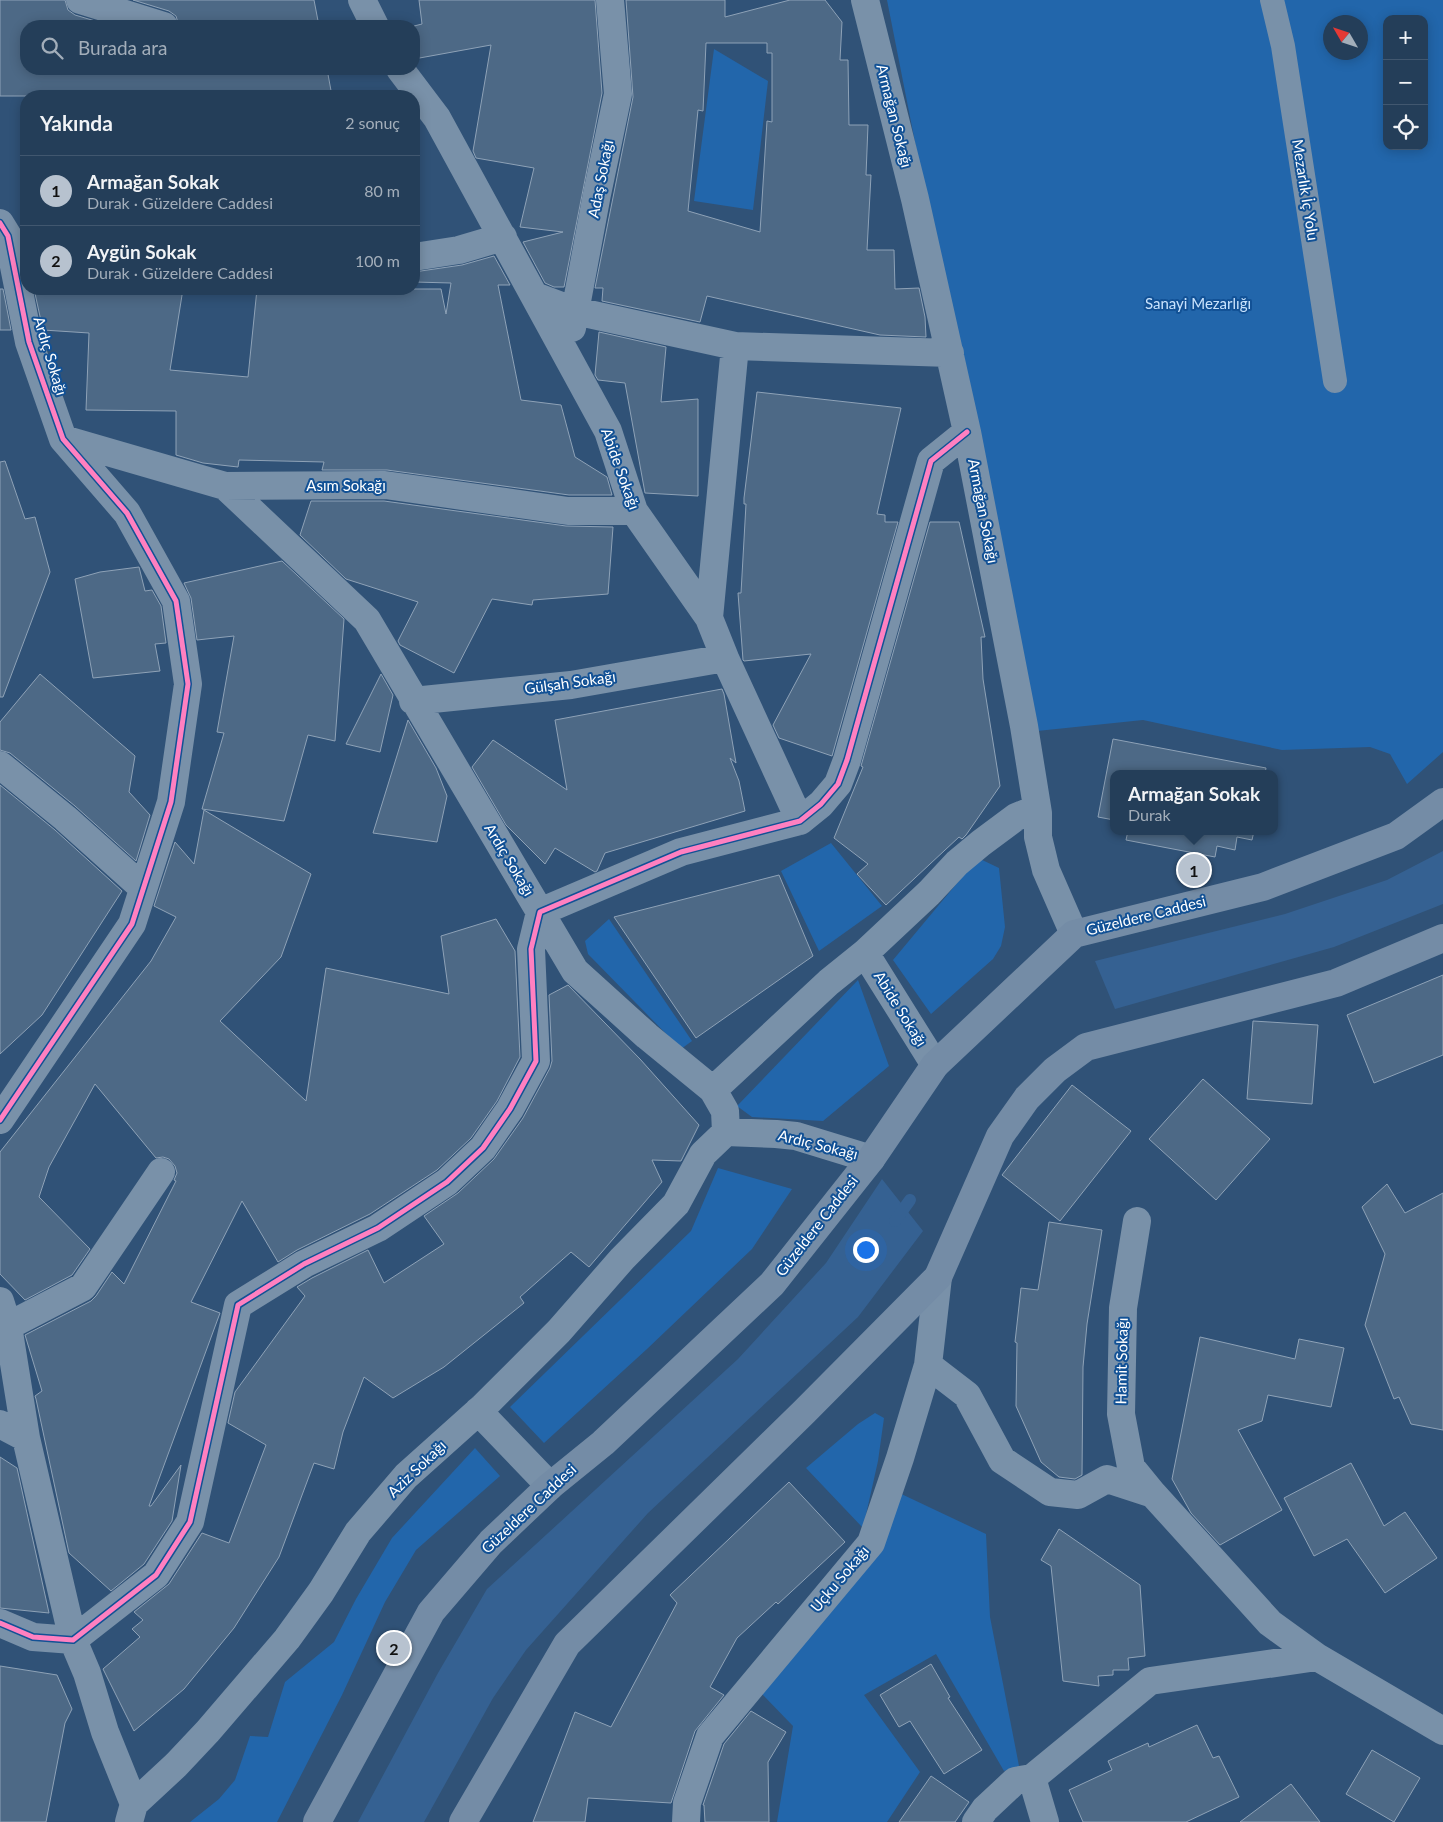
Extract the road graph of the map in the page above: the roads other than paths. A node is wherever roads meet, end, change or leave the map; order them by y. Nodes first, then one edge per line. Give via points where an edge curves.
1 (80, 0) edge
2 (362, 0) edge
3 (610, 0) edge
4 (865, 0) edge
5 (1272, 0) edge
6 (145, 20) edge
7 (372, 20) edge
8 (405, 75) edge
9 (416, 90) edge
10 (420, 95) edge
11 (11, 232) edge
12 (503, 238) junction
13 (420, 256) edge
14 (20, 287) edge
15 (21, 295) edge
16 (535, 296) junction
17 (575, 311) junction
18 (735, 346) junction
19 (950, 353) junction
20 (567, 356) junction
21 (1335, 381) dead end
22 (967, 432) junction
23 (64, 439) junction
24 (225, 486) junction
25 (634, 511) junction
26 (709, 618) junction
27 (725, 658) junction
28 (414, 701) junction
29 (0, 765) edge
30 (1443, 802) edge
31 (1038, 813) junction
32 (800, 821) junction
33 (143, 888) junction
34 (540, 912) junction
35 (1074, 934) junction
36 (1443, 938) edge
37 (865, 953) junction
38 (935, 1065) junction
39 (713, 1090) junction
40 (0, 1120) edge
41 (726, 1132) junction
42 (871, 1159) junction
43 (162, 1172) dead end
44 (1136, 1221) dead end
45 (938, 1277) junction
46 (4, 1313) edge
47 (928, 1365) junction
48 (478, 1411) junction
49 (0, 1424) edge
50 (26, 1438) junction
51 (550, 1486) junction
52 (1153, 1494) junction
53 (0, 1623) edge
54 (73, 1640) junction
55 (1317, 1657) junction
56 (1443, 1731) edge
57 (1032, 1778) junction
58 (131, 1813) edge
59 (317, 1822) edge
60 (463, 1822) edge
61 (686, 1822) edge
62 (976, 1822) edge
63 (1045, 1822) edge

1 - 6 street
2 - 7 street
3 - 17 street, Adaş Sokağı via 618,94
4 - 19 street, Armağan Sokağı via 916,199
5 - 21 lane, Mezarlık İç Yolu via 1285,56
8 - 9 street, Abide Sokağı
10 - 12 street, Abide Sokağı via 437,118
11 - 14 street, Ardıç Sokağı
12 - 13 street
12 - 16 street, Abide Sokağı
15 - 23 street, Ardıç Sokağı via 29,342
16 - 17 street
16 - 20 street, Abide Sokağı
17 - 18 street
17 - 20 street, Adaş Sokağı
18 - 19 street
18 - 26 street
19 - 22 street, Armağan Sokağı
20 - 25 street, Abide Sokağı via 608,431
22 - 31 street, Armağan Sokağı
22 - 32 street via 931,461 847,760 838,784
23 - 24 street, Asım Sokağı
23 - 33 street via 127,513 176,600 188,684 171,802
24 - 25 street, Asım Sokağı via 385,485 568,511
24 - 28 street, Ardıç Sokağı via 367,620
25 - 26 street, Abide Sokağı
26 - 27 street, Abide Sokağı
27 - 28 street, Gülşah Sokağı via 571,685
27 - 32 street, Abide Sokağı
28 - 34 street, Ardıç Sokağı
29 - 33 street
30 - 35 main road, Güzeldere Caddesi via 1396,836 1263,886
31 - 35 street, Armağan Sokağı via 1038,837 1046,870
31 - 37 street via 1016,817 981,842
32 - 34 street via 681,852
33 - 40 street via 132,924
34 - 39 street, Ardıç Sokağı via 575,971
34 - 54 street via 531,948 536,1061 510,1109 483,1148 447,1182 378,1228 304,1264 238,1305 190,1522 156,1575
35 - 38 main road, Güzeldere Caddesi
36 - 45 main road via 1336,983 1086,1047 1055,1070 1027,1098 1000,1136
37 - 38 street, Abide Sokağı
37 - 39 street via 829,982
38 - 42 main road, Güzeldere Caddesi
39 - 41 street, Ardıç Sokağı via 725,1111
41 - 42 street, Ardıç Sokağı via 796,1136
41 - 48 street, Aziz Sokağı via 703,1154 676,1204 559,1331
42 - 51 main road, Güzeldere Caddesi via 772,1284 603,1443
43 - 46 street via 83,1287
44 - 52 street, Hamit Sokağı via 1123,1308 1121,1414 1131,1467
45 - 47 street, Uçku Sokağı
45 - 60 main road via 567,1644
46 - 50 street
47 - 52 street via 967,1396 1002,1460 1050,1492 1078,1495 1108,1479
47 - 61 street, Uçku Sokağı via 871,1542 710,1736 687,1803
48 - 51 street
48 - 58 street, Aziz Sokağı via 406,1476 358,1532 321,1592 286,1639 208,1731
49 - 50 street
50 - 54 street
51 - 59 main road, Güzeldere Caddesi via 491,1542 431,1612
52 - 55 street, Hamit Sokağı via 1270,1623
53 - 54 street via 33,1637
54 - 58 street
55 - 56 street, Hamit Sokağı
55 - 57 street via 1150,1681
57 - 62 street via 1015,1781 984,1809
57 - 63 street

